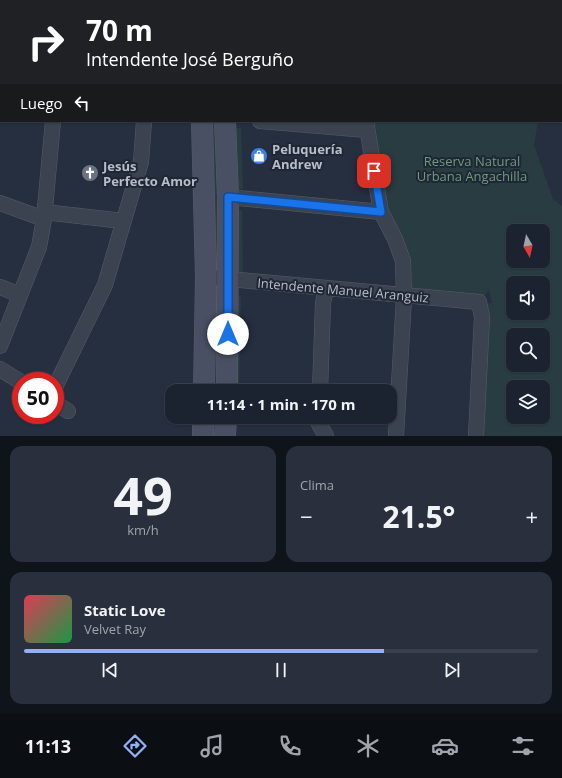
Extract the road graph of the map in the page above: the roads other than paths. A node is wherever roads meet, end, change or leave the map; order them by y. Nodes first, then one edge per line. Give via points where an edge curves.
1 (53, 122) edge
2 (144, 122) edge
3 (202, 122) edge
4 (225, 122) edge
5 (281, 122) edge
6 (367, 126) edge
7 (228, 197) junction
8 (0, 203) edge
9 (381, 212) junction
10 (44, 216) junction
11 (123, 221) junction
12 (206, 277) junction
13 (228, 279) junction
14 (0, 287) edge
15 (324, 288) junction
16 (20, 295) junction
17 (404, 295) junction
18 (0, 346) edge
19 (0, 369) edge
20 (62, 372) edge
21 (12, 376) edge
22 (204, 384) edge
23 (227, 384) edge
24 (320, 384) edge
25 (203, 424) edge
26 (226, 424) edge
27 (319, 424) edge
28 (203, 436) edge
29 (225, 436) edge
30 (326, 436) edge
31 (396, 436) edge
32 (476, 436) edge

1 - 10 street
2 - 11 street via 141,162
3 - 12 main road
4 - 7 main road
5 - 6 street
6 - 9 street
7 - 9 street
7 - 13 main road
8 - 10 street
9 - 17 street via 403,261
10 - 11 street
10 - 16 street via 39,247
11 - 20 street via 105,285
12 - 13 street, Intendente Manuel Aranguiz
12 - 22 main road
13 - 15 street, Intendente Manuel Aranguiz
13 - 23 main road
14 - 16 street
15 - 17 street, Intendente Manuel Aranguiz
15 - 24 street
16 - 18 street
17 - 31 street
17 - 32 street, Intendente Manuel Aranguiz via 480,302 482,317
19 - 21 street
25 - 28 main road
26 - 29 main road
27 - 30 street

